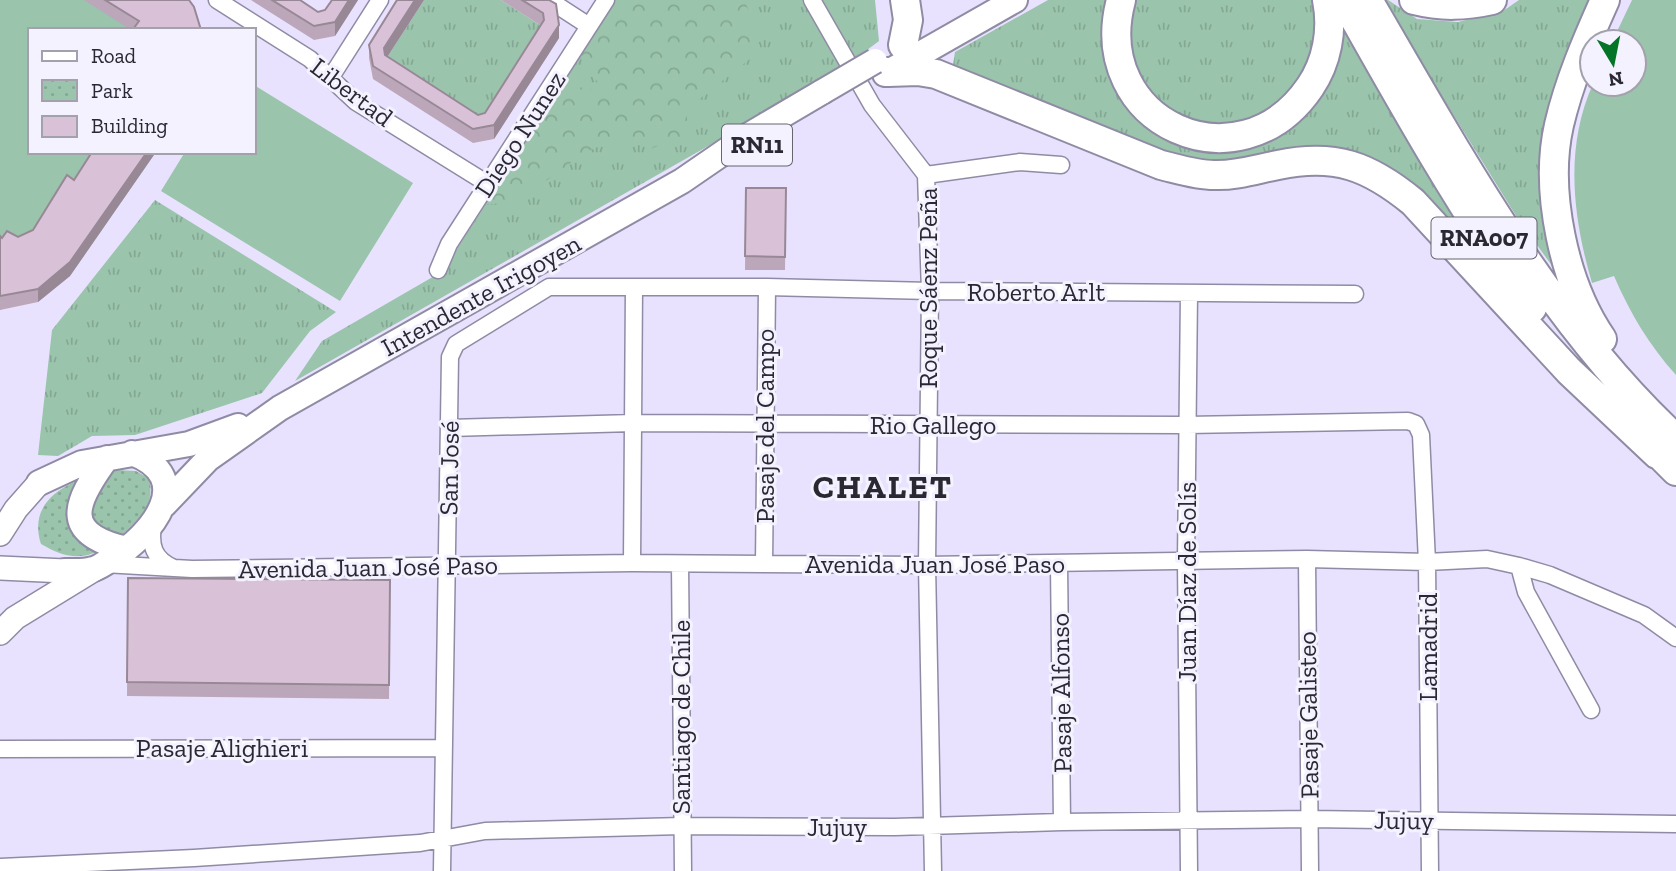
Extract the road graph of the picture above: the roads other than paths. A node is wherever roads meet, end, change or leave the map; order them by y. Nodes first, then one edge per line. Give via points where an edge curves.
1 (217, 0) edge
2 (380, 0) edge
3 (549, 0) edge
4 (606, 0) edge
5 (811, 0) edge
6 (905, 0) edge
7 (982, 0) edge
8 (1015, 0) edge
9 (1121, 0) edge
10 (1327, 0) edge
11 (1344, 0) edge
12 (1368, 0) edge
13 (1414, 0) edge
14 (1492, 0) edge
15 (1605, 0) edge
16 (589, 26) junction
17 (903, 45) junction
18 (881, 70) junction
19 (331, 77) junction
20 (1061, 165) dead end
21 (926, 175) junction
22 (488, 184) junction
23 (438, 270) dead end
24 (549, 287) joint
25 (634, 287) junction
26 (766, 287) junction
27 (930, 291) junction
28 (1189, 293) junction
29 (1355, 295) dead end
30 (280, 408) junction
31 (633, 423) junction
32 (766, 424) junction
33 (1416, 424) joint
34 (928, 425) junction
35 (1187, 425) junction
36 (1676, 427) edge
37 (450, 428) junction
38 (132, 453) junction
39 (1670, 455) edge
40 (107, 457) junction
41 (39, 483) junction
42 (0, 509) edge
43 (159, 515) junction
44 (0, 534) edge
45 (127, 549) junction
46 (1307, 559) junction
47 (1186, 561) junction
48 (1427, 562) junction
49 (632, 563) junction
50 (680, 564) junction
51 (764, 564) junction
52 (1059, 564) junction
53 (927, 565) junction
54 (448, 566) junction
55 (1519, 566) junction
56 (99, 567) junction
57 (0, 568) edge
58 (177, 569) junction
59 (65, 571) joint
60 (0, 633) edge
61 (1676, 638) edge
62 (1591, 710) dead end
63 (443, 748) junction
64 (0, 749) edge
65 (1310, 819) junction
66 (1429, 821) junction
67 (1062, 822) junction
68 (1189, 822) junction
69 (1676, 824) edge
70 (933, 825) junction
71 (682, 826) junction
72 (443, 838) junction
73 (194, 864) edge
74 (0, 867) edge
75 (442, 871) edge
76 (683, 871) edge
77 (933, 871) edge
78 (1189, 871) edge
79 (1310, 871) edge
80 (1430, 871) edge

1 - 19 street, Libertad
2 - 19 street
3 - 16 street
4 - 16 street, Diego Nunez
5 - 21 street via 872,105
6 - 17 highway via 908,20
7 - 17 main road, Intendente Irigoyen / RN11
8 - 18 main road, Intendente Irigoyen / RN11
9 - 10 highway via 1116,48 1124,76 1138,99 1155,117 1206,138 1238,137 1269,127 1297,106 1317,77 1329,44
11 - 39 highway, RNA007 via 1495,256 1547,328
12 - 39 highway, RNA007 via 1518,248 1566,317 1634,396
13 - 14 highway via 1466,6
15 - 36 highway via 1558,127 1555,190 1561,236 1591,323
16 - 22 street, Diego Nunez
17 - 18 main road, Intendente Irigoyen / RN11
18 - 30 main road, Intendente Irigoyen / RN11, bridge via 749,135 682,181
18 - 39 highway via 936,74 1161,165 1197,174 1233,174 1325,160 1353,165 1386,180 1413,201 1569,371
19 - 22 street, Libertad via 356,102
20 - 21 street, Roque Sáenz Peña via 1020,162
21 - 27 street, Roque Sáenz Peña
22 - 23 street, Diego Nunez via 449,244
24 - 25 street, Roberto Arlt
24 - 37 street, San José via 451,351
25 - 26 street, Roberto Arlt
25 - 31 street
26 - 27 street, Roberto Arlt
26 - 32 street, Pasaje del Campo
27 - 28 street, Roberto Arlt
27 - 34 street, Roque Sáenz Peña
28 - 29 street, Roberto Arlt
28 - 35 street, Juan Díaz de Solís
30 - 38 main road, Intendente Irigoyen via 189,444
30 - 43 main road, Intendente Irigoyen via 208,459
31 - 32 street, Rio Gallego
31 - 37 street, Rio Gallego
31 - 49 street
32 - 34 street, Rio Gallego
32 - 51 street, Pasaje del Campo
33 - 35 street, Rio Gallego
33 - 48 street, Lamadrid via 1421,435
34 - 35 street, Rio Gallego
34 - 53 street, Roque Sáenz Peña
35 - 47 street, Juan Díaz de Solís
37 - 54 street, San José
38 - 40 main road
38 - 43 main road via 152,462 160,473 164,484
40 - 41 main road
40 - 45 main road via 82,496 81,522 94,538
41 - 42 main road
41 - 44 main road
43 - 45 main road
43 - 58 street via 153,550
45 - 56 main road
46 - 47 street, Avenida Juan José Paso
46 - 48 street, Avenida Juan José Paso
46 - 65 street, Pasaje Galisteo
47 - 52 street, Avenida Juan José Paso
47 - 68 street, Juan Díaz de Solís
48 - 55 street, Avenida Juan José Paso via 1486,559
48 - 66 street, Lamadrid
49 - 50 street, Avenida Juan José Paso
49 - 54 street, Avenida Juan José Paso
50 - 51 street, Avenida Juan José Paso
50 - 71 street, Santiago de Chile
51 - 53 street, Avenida Juan José Paso
52 - 53 street, Avenida Juan José Paso
52 - 67 street, Pasaje Alfonso
53 - 70 street, Roque Sáenz Peña
54 - 58 street, Avenida Juan José Paso
54 - 63 street, San José
55 - 61 street, Avenida Juan José Paso via 1644,615
55 - 62 street via 1526,592
56 - 58 street, Avenida Juan José Paso
56 - 59 main road
56 - 60 main road via 15,618
57 - 59 main road
63 - 64 street, Pasaje Alighieri
63 - 72 street, San José
65 - 66 street, Jujuy
65 - 68 street, Jujuy
65 - 79 street, Pasaje Galisteo
66 - 69 street, Jujuy
66 - 80 street, Lamadrid
67 - 68 street, Jujuy
67 - 70 street, Jujuy
68 - 78 street, Juan Díaz de Solís
70 - 71 street, Jujuy
70 - 77 street, Roque Sáenz Peña
71 - 72 street, Jujuy via 485,831
71 - 76 street, Santiago de Chile
72 - 73 street, Jujuy
72 - 75 street, San José
73 - 74 street, Jujuy

